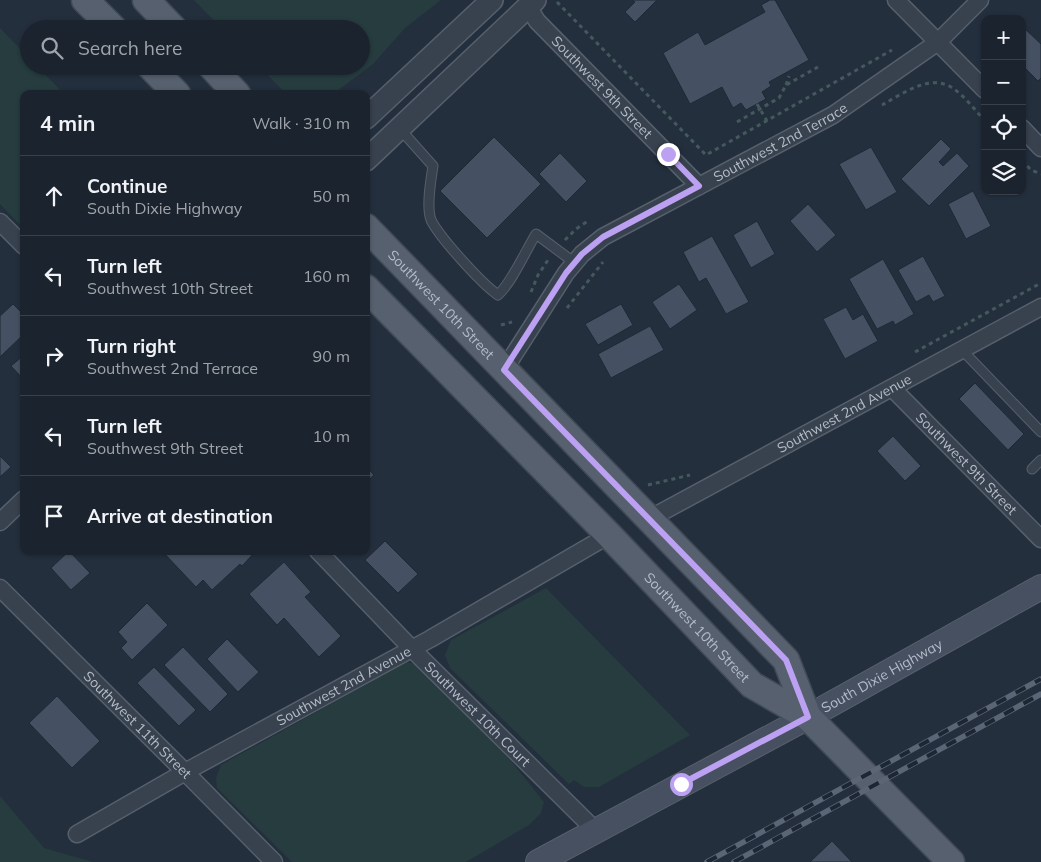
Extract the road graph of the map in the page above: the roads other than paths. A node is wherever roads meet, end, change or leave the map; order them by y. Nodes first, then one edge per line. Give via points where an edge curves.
1 (85, 0) edge
2 (146, 0) edge
3 (492, 0) edge
4 (896, 0) edge
5 (980, 0) edge
6 (532, 4) edge
7 (105, 20) edge
8 (165, 20) edge
9 (938, 42) junction
10 (159, 75) edge
11 (219, 75) edge
12 (981, 86) edge
13 (173, 90) edge
14 (233, 90) edge
15 (370, 114) edge
16 (400, 129) junction
17 (1026, 132) edge
18 (1041, 148) edge
19 (370, 156) edge
20 (699, 186) junction
21 (0, 222) edge
22 (370, 231) edge
23 (20, 242) edge
24 (575, 263) junction
25 (370, 292) edge
26 (1041, 307) edge
27 (962, 350) junction
28 (504, 370) junction
29 (892, 388) junction
30 (1041, 432) edge
31 (1041, 460) edge
32 (1032, 469) dead end
33 (20, 503) edge
34 (649, 519) junction
35 (0, 522) edge
36 (609, 535) junction
37 (1041, 539) edge
38 (322, 555) edge
39 (1041, 587) edge
40 (0, 588) edge
41 (412, 649) junction
42 (808, 717) junction
43 (186, 772) junction
44 (596, 831) junction
45 (77, 834) dead end
46 (274, 862) edge
47 (538, 862) edge
48 (951, 862) edge

1 - 7 main road
2 - 8 main road
3 - 15 street
4 - 9 street
5 - 9 street, Southwest 2nd Terrace
6 - 16 street
6 - 20 street, Southwest 9th Street via 537,22
9 - 12 street
9 - 20 street, Southwest 2nd Terrace via 833,115
10 - 13 main road
11 - 14 main road
16 - 19 street
16 - 24 lane via 433,166 429,190 430,218 488,288 498,295 507,286 536,234
17 - 18 street
20 - 24 street, Southwest 2nd Terrace via 603,237
21 - 23 street
22 - 28 main road, Southwest 10th Street
24 - 28 street, Southwest 2nd Terrace
25 - 36 main road, Southwest 10th Street
26 - 27 street, Southwest 2nd Avenue
27 - 29 street, Southwest 2nd Avenue
27 - 30 lane
28 - 34 main road, Southwest 10th Street
29 - 34 street, Southwest 2nd Avenue
29 - 37 street, Southwest 9th Street
31 - 32 lane
33 - 35 street
34 - 42 main road, Southwest 10th Street via 786,660
36 - 41 street, Southwest 2nd Avenue
36 - 42 main road, Southwest 10th Street via 752,685
38 - 41 street, Southwest 10th Court
39 - 42 main road, South Dixie Highway
40 - 43 street, Southwest 11th Street
41 - 43 street, Southwest 2nd Avenue
41 - 44 street, Southwest 10th Court
42 - 44 main road, South Dixie Highway
42 - 48 main road, Southwest 10th Street
43 - 45 street, Southwest 2nd Avenue
43 - 46 street, Southwest 11th Street
44 - 47 main road, South Dixie Highway

